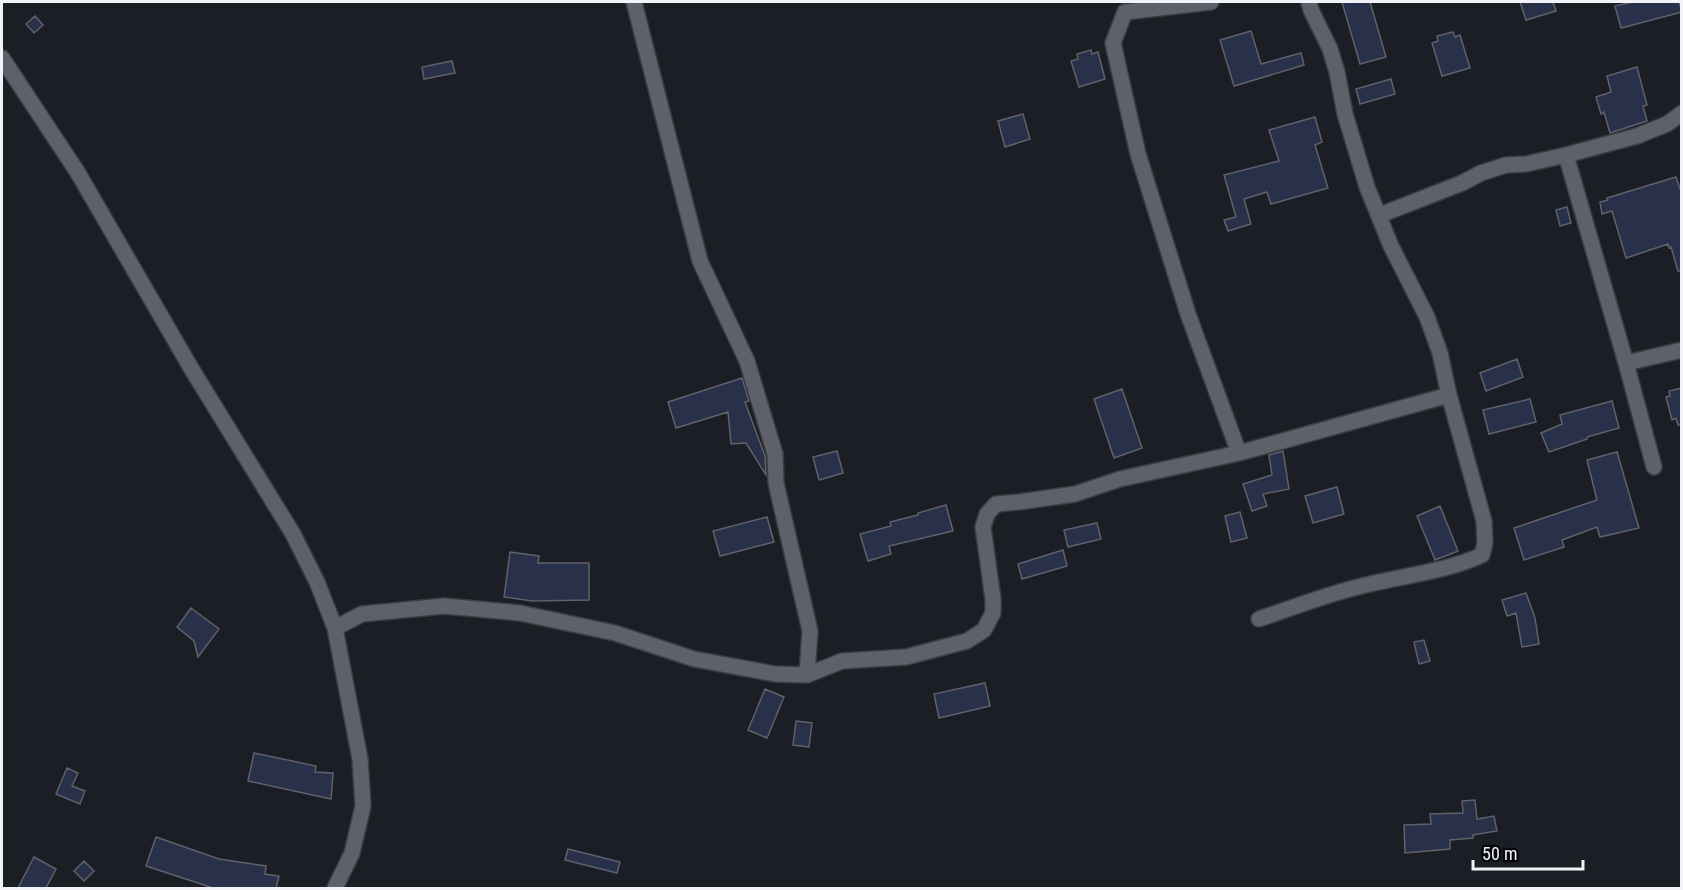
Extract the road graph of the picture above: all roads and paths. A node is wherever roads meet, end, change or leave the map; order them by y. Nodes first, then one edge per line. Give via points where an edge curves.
1 (634, 2) edge
2 (1211, 2) edge
3 (1309, 2) edge
4 (2, 58) edge
5 (1682, 113) edge
6 (1566, 155) junction
7 (1380, 215) junction
8 (1682, 350) edge
9 (1626, 363) junction
10 (1449, 395) junction
11 (1239, 453) junction
12 (1654, 467) dead end
13 (1259, 619) dead end
14 (335, 628) junction
15 (807, 675) junction
16 (335, 888) edge

1 - 15 street via 700,261 747,361 775,454 776,483 810,632
2 - 11 street via 1125,12 1113,43 1138,154 1188,314
3 - 7 street via 1330,49 1345,114 1367,187
4 - 14 street via 78,173 292,534
5 - 6 street via 1636,136
6 - 7 street via 1481,173
6 - 9 street
7 - 10 street via 1427,317
8 - 9 street
9 - 12 street
10 - 11 street
10 - 13 street via 1484,521 1482,555 1440,570 1368,584
11 - 15 street via 1120,479 1075,494 996,504 983,526 993,598 993,613 984,630 967,640 906,657 842,661
14 - 15 street via 362,614 444,606 520,613 615,633 694,659 775,674
14 - 16 street via 360,759 363,806 352,853

